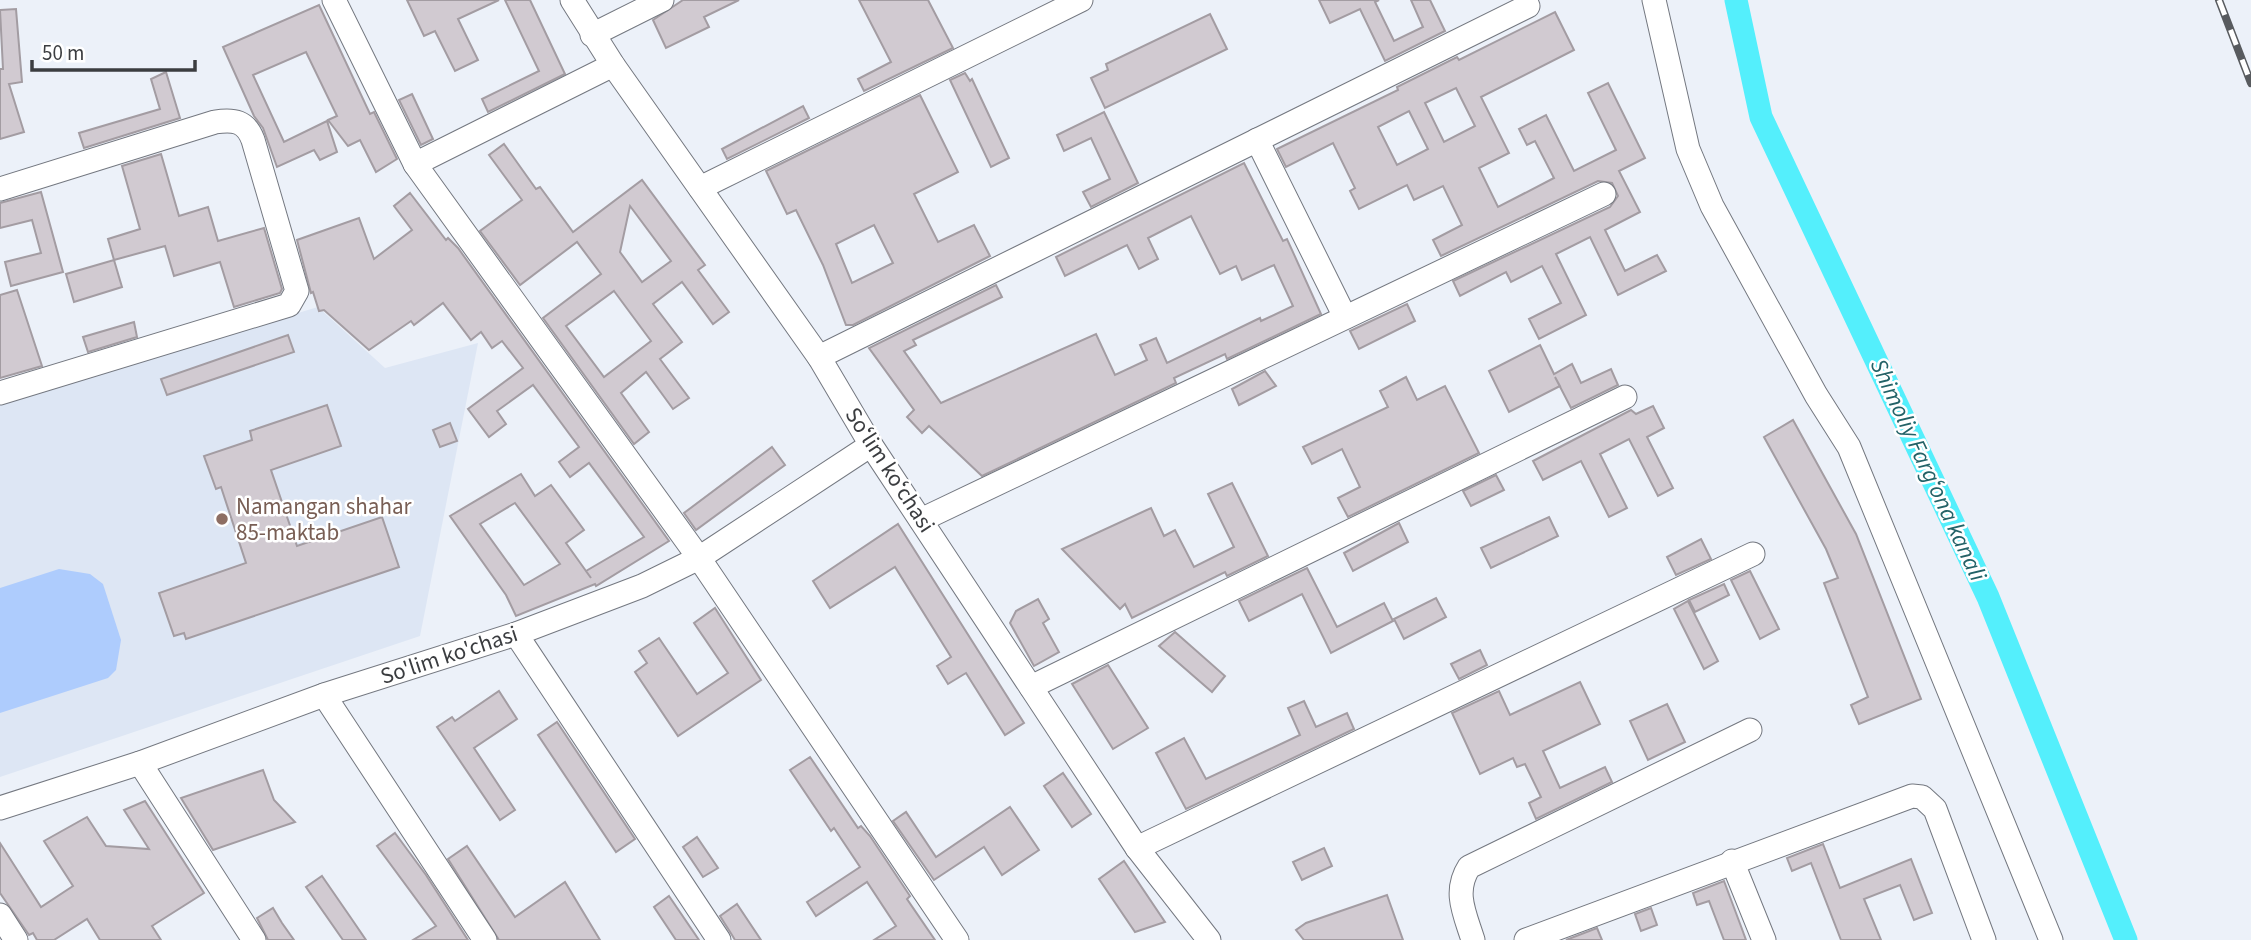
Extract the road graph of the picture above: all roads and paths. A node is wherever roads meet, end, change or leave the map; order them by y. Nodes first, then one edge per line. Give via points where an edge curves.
1 (334, 0) edge
2 (572, 0) edge
3 (662, 0) edge
4 (1081, 0) edge
5 (1654, 0) edge
6 (1528, 6) dead end
7 (592, 35) junction
8 (613, 65) junction
9 (1257, 140) junction
10 (415, 164) junction
11 (700, 188) junction
12 (0, 189) edge
13 (1604, 194) dead end
14 (1345, 317) junction
15 (819, 357) junction
16 (0, 393) edge
17 (1625, 397) dead end
18 (871, 445) junction
19 (921, 520) junction
20 (1753, 554) dead end
21 (699, 558) junction
22 (516, 634) junction
23 (1031, 687) junction
24 (324, 695) junction
25 (1750, 730) dead end
26 (140, 762) junction
27 (0, 808) edge
28 (1137, 848) junction
29 (1732, 861) junction
30 (0, 915) edge
31 (1566, 933) edge
32 (16, 940) edge
33 (254, 940) edge
34 (485, 940) edge
35 (719, 940) edge
36 (957, 940) edge
37 (1209, 940) edge
38 (1474, 940) edge
39 (1526, 940) edge
40 (1763, 940) edge
41 (1984, 940) edge
42 (2051, 940) edge

1 - 10 street
2 - 7 street, Soʻlim koʻchasi
3 - 7 street
4 - 11 street
5 - 42 street via 1693,160 1719,218 1849,447
6 - 9 street
7 - 8 street, Soʻlim koʻchasi
8 - 10 street
8 - 11 street, Soʻlim koʻchasi
9 - 14 street
9 - 15 street
10 - 21 street
11 - 15 street, Soʻlim koʻchasi
12 - 16 street via 233,119 249,130 253,140 297,291 289,305
13 - 14 street
14 - 19 street
15 - 18 street, Soʻlim koʻchasi
17 - 23 street
18 - 19 street, Soʻlim koʻchasi
18 - 21 street, So'lim ko'chasi
19 - 23 street, Soʻlim koʻchasi
20 - 28 street
21 - 22 street, So'lim ko'chasi via 642,586
21 - 36 street
22 - 24 street, So'lim ko'chasi
22 - 35 street
23 - 28 street, Soʻlim koʻchasi
24 - 26 street, So'lim ko'chasi
24 - 34 street
25 - 38 street via 1469,867 1460,900
26 - 27 street, So'lim ko'chasi
26 - 33 street
28 - 37 street, Soʻlim koʻchasi
29 - 31 street
29 - 40 street
29 - 41 street via 1912,796 1922,797 1936,809
30 - 32 street
31 - 39 street

